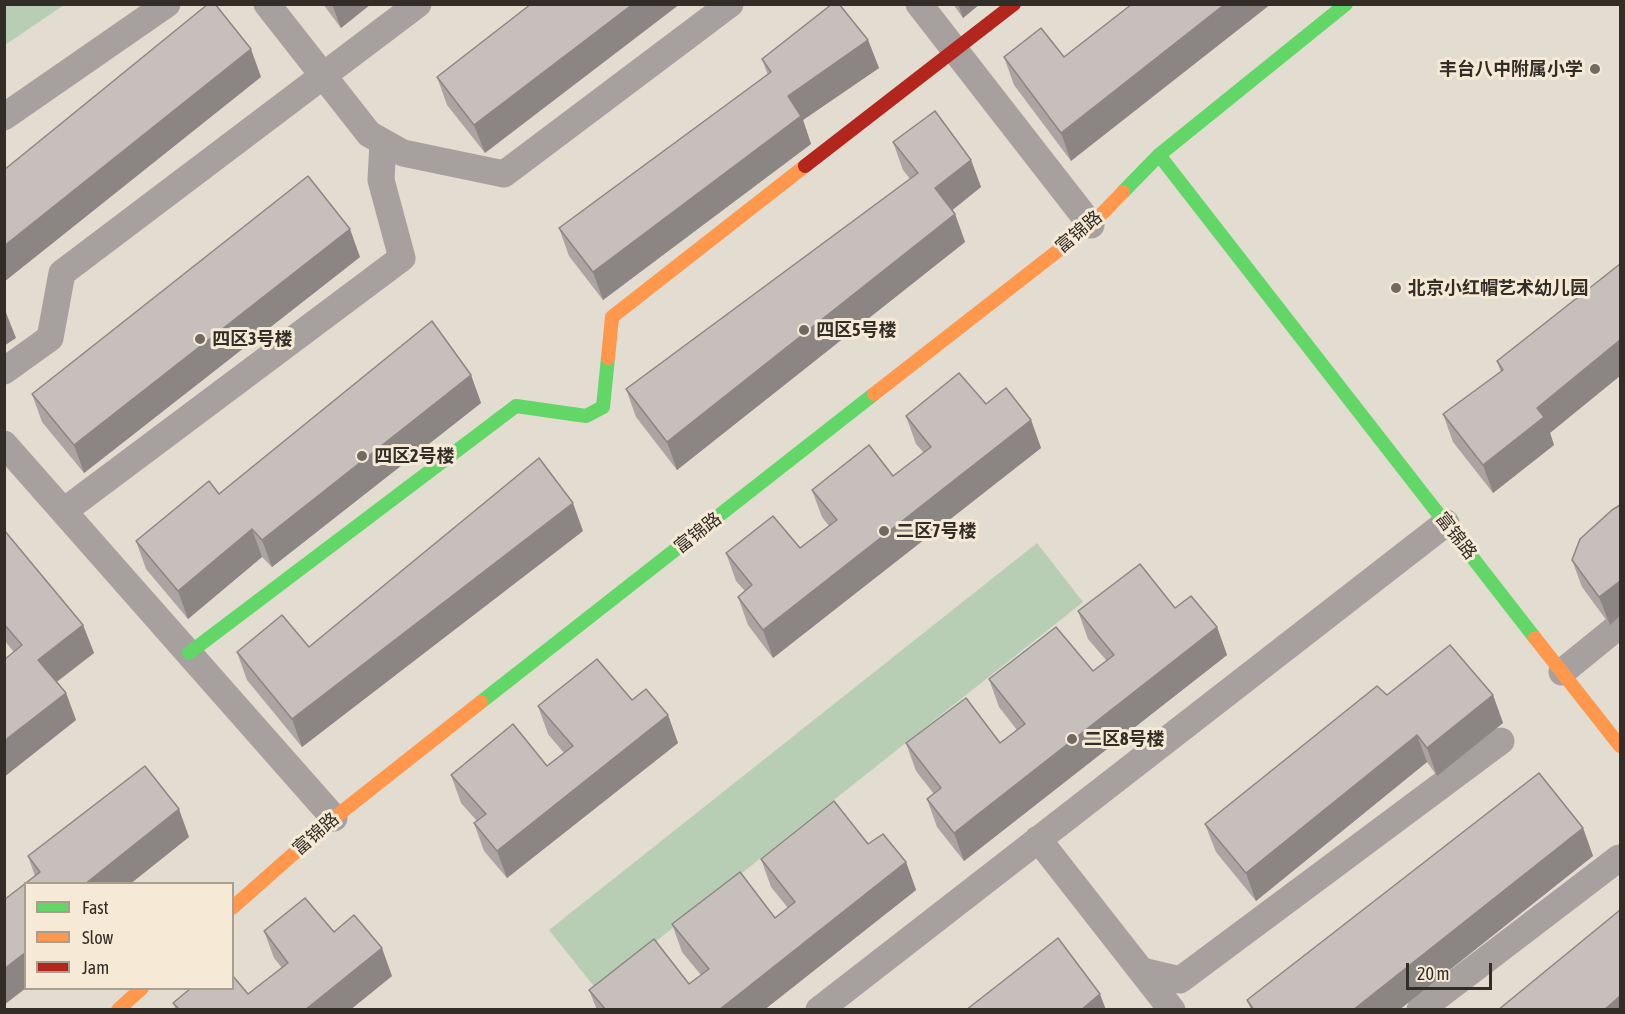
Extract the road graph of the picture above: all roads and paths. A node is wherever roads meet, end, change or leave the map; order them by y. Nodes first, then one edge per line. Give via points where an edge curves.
1 (167, 4) edge
2 (267, 4) edge
3 (418, 4) edge
4 (730, 4) edge
5 (919, 4) edge
6 (1014, 4) edge
7 (1346, 4) edge
8 (956, 50) junction
9 (324, 77) junction
10 (4, 117) edge
11 (383, 142) junction
12 (1159, 155) junction
13 (1091, 225) junction
14 (4, 371) edge
15 (4, 444) edge
16 (64, 511) junction
17 (1446, 523) junction
18 (1620, 625) edge
19 (189, 653) junction
20 (1562, 672) junction
21 (1501, 741) dead end
22 (1620, 746) edge
23 (334, 818) junction
24 (1038, 839) junction
25 (1619, 858) edge
26 (234, 906) edge
27 (1142, 971) junction
28 (140, 990) edge
29 (1160, 1006) edge
30 (118, 1010) edge
31 (819, 1010) edge
32 (1420, 1010) edge

1 - 10 street
2 - 9 street
3 - 9 street
4 - 11 street via 504,174 403,153
5 - 8 street
6 - 8 street
7 - 12 street, 富锦路
8 - 13 street
8 - 19 street via 612,317 603,407 586,416 516,406
9 - 11 street via 369,134
9 - 14 street via 62,273 50,338
11 - 16 street via 381,180 402,258
12 - 13 street, 富锦路
12 - 17 street, 富锦路
13 - 23 street, 富锦路
15 - 16 street
16 - 19 street
17 - 20 street, 富锦路
17 - 24 street
18 - 20 street
19 - 23 street
20 - 22 street, 富锦路
21 - 27 street via 1180,980
23 - 26 street, 富锦路
24 - 27 street
24 - 31 street
25 - 32 street
27 - 29 street
28 - 30 street

